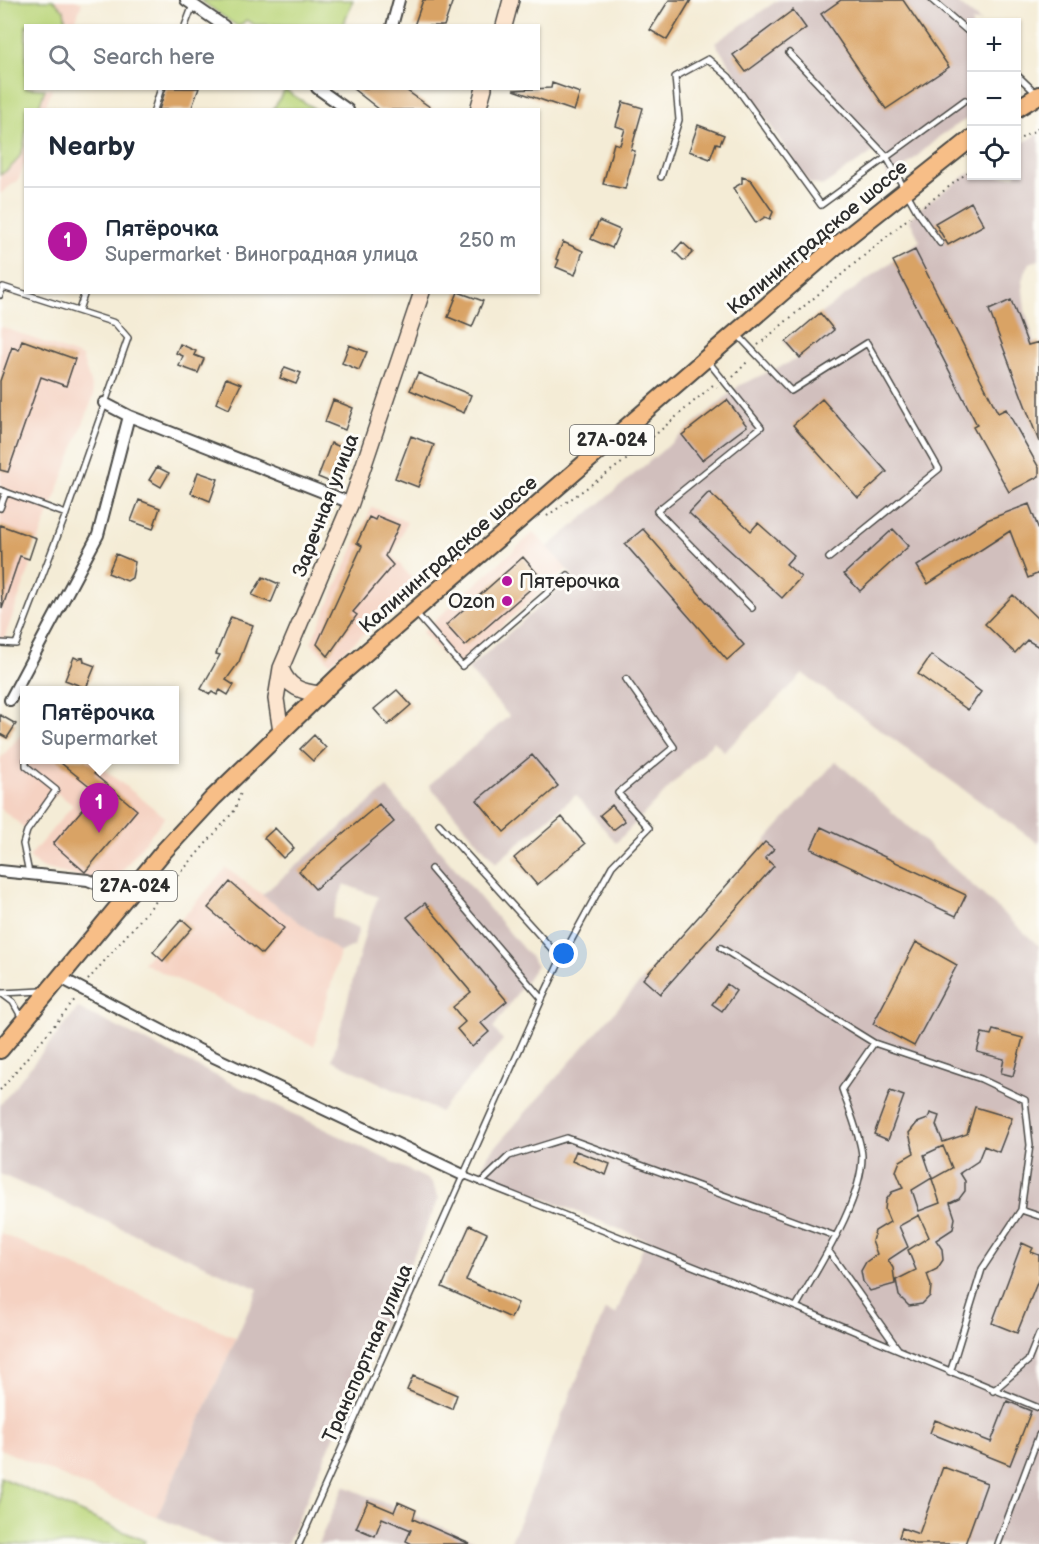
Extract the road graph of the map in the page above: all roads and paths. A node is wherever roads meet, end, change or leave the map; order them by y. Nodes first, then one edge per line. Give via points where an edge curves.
1 (399, 0) edge
2 (511, 0) edge
3 (932, 0) edge
4 (189, 2) edge
5 (185, 24) edge
6 (221, 24) edge
7 (393, 24) edge
8 (505, 24) edge
9 (967, 31) edge
10 (789, 53) dead end
11 (1021, 78) edge
12 (160, 90) edge
13 (320, 90) edge
14 (483, 90) edge
15 (1039, 95) edge
16 (965, 100) dead end
17 (1021, 106) edge
18 (155, 108) edge
19 (345, 108) edge
20 (479, 108) edge
21 (1039, 128) edge
22 (1021, 139) edge
23 (967, 142) edge
24 (886, 156) junction
25 (967, 173) edge
26 (661, 177) dead end
27 (907, 189) junction
28 (923, 207) dead end
29 (915, 213) dead end
30 (940, 243) dead end
31 (24, 293) edge
32 (26, 294) edge
33 (84, 294) edge
34 (421, 294) edge
35 (0, 295) edge
36 (79, 310) junction
37 (735, 333) junction
38 (754, 351) dead end
39 (706, 359) junction
40 (750, 359) dead end
41 (726, 383) junction
42 (104, 403) junction
43 (129, 416) junction
44 (3, 491) edge
45 (351, 503) junction
46 (0, 508) edge
47 (66, 514) junction
48 (543, 518) dead end
49 (829, 558) dead end
50 (568, 575) dead end
51 (752, 608) dead end
52 (414, 611) junction
53 (0, 643) edge
54 (281, 668) junction
55 (626, 679) dead end
56 (321, 694) junction
57 (9, 700) dead end
58 (281, 732) junction
59 (26, 764) edge
60 (244, 785) dead end
61 (439, 824) dead end
62 (431, 870) dead end
63 (0, 871) edge
64 (29, 873) junction
65 (127, 896) junction
66 (721, 948) dead end
67 (561, 959) junction
68 (61, 978) junction
69 (82, 989) junction
70 (49, 991) junction
71 (1, 992) edge
72 (542, 999) junction
73 (23, 1022) junction
74 (874, 1043) junction
75 (0, 1050) edge
76 (0, 1090) edge
77 (463, 1174) junction
78 (481, 1183) junction
79 (1021, 1210) junction
80 (1039, 1216) edge
81 (835, 1236) junction
82 (828, 1250) junction
83 (795, 1307) junction
84 (1039, 1334) edge
85 (898, 1350) junction
86 (950, 1373) junction
87 (993, 1391) junction
88 (1039, 1408) edge
89 (1039, 1435) edge
90 (299, 1544) edge
91 (998, 1544) edge

1 - 7 street
2 - 8 main road
3 - 9 lane
4 - 5 lane
4 - 6 street
10 - 24 lane
11 - 15 lane
12 - 18 lane
13 - 19 street
14 - 20 main road
15 - 17 main road
16 - 24 lane
21 - 22 path
23 - 27 main road, Калининградское шоссе / 27А-024
24 - 26 lane via 821,205 729,77 708,59 675,77 679,120
24 - 27 lane
25 - 28 path
27 - 30 lane
27 - 37 main road, Калининградское шоссе / 27А-024
29 - 38 path
31 - 35 lane via 3,287
32 - 36 lane
33 - 36 lane
34 - 45 main road, Заречная улица
36 - 42 lane via 115,323 128,338
37 - 39 main road, Калининградское шоссе / 27А-024
37 - 49 lane via 791,391 867,343 939,469
39 - 41 lane
39 - 52 main road, Калининградское шоссе / 27А-024
40 - 41 path
41 - 48 path via 719,389 713,385 626,460
41 - 51 lane via 761,427 657,511
42 - 43 street
42 - 47 lane
43 - 45 street
43 - 57 street via 98,535
44 - 46 lane
44 - 47 lane
45 - 54 main road, Заречная улица
47 - 53 lane via 16,644
50 - 52 lane via 462,666
52 - 56 main road, Калининградское шоссе / 27А-024
54 - 56 main road via 284,678 298,690
54 - 58 main road, Заречная улица via 276,699
55 - 67 lane, Транспортная улица via 674,747 618,793 649,828 612,866
56 - 58 main road, Калининградское шоссе / 27А-024
58 - 65 main road, Калининградское шоссе / 27А-024 via 206,806
59 - 64 lane via 56,790 27,831 23,844
60 - 69 path via 234,811
61 - 67 lane
62 - 72 lane
63 - 64 street
64 - 65 street via 88,880
65 - 68 main road, Калининградское шоссе / 27А-024
66 - 74 lane
67 - 72 lane, Транспортная улица
68 - 69 street
68 - 70 main road, Калининградское шоссе / 27А-024
69 - 76 path
69 - 77 street via 197,1049
70 - 71 lane
70 - 73 main road, Калининградское шоссе / 27А-024
71 - 73 lane via 20,1012
72 - 77 lane, Транспортная улица
73 - 75 main road, Калининградское шоссе / 27А-024
74 - 79 lane via 981,1079 1025,1100 1030,1145
74 - 81 lane via 843,1089 862,1155 853,1199
77 - 78 lane
77 - 90 lane, Транспортная улица
78 - 81 lane via 509,1156 567,1138
78 - 83 lane
79 - 80 lane
79 - 86 lane via 982,1269
81 - 82 lane
82 - 83 lane
82 - 85 lane
83 - 85 lane
84 - 87 lane via 1028,1361
85 - 86 lane
86 - 87 lane
87 - 88 lane
89 - 91 lane

